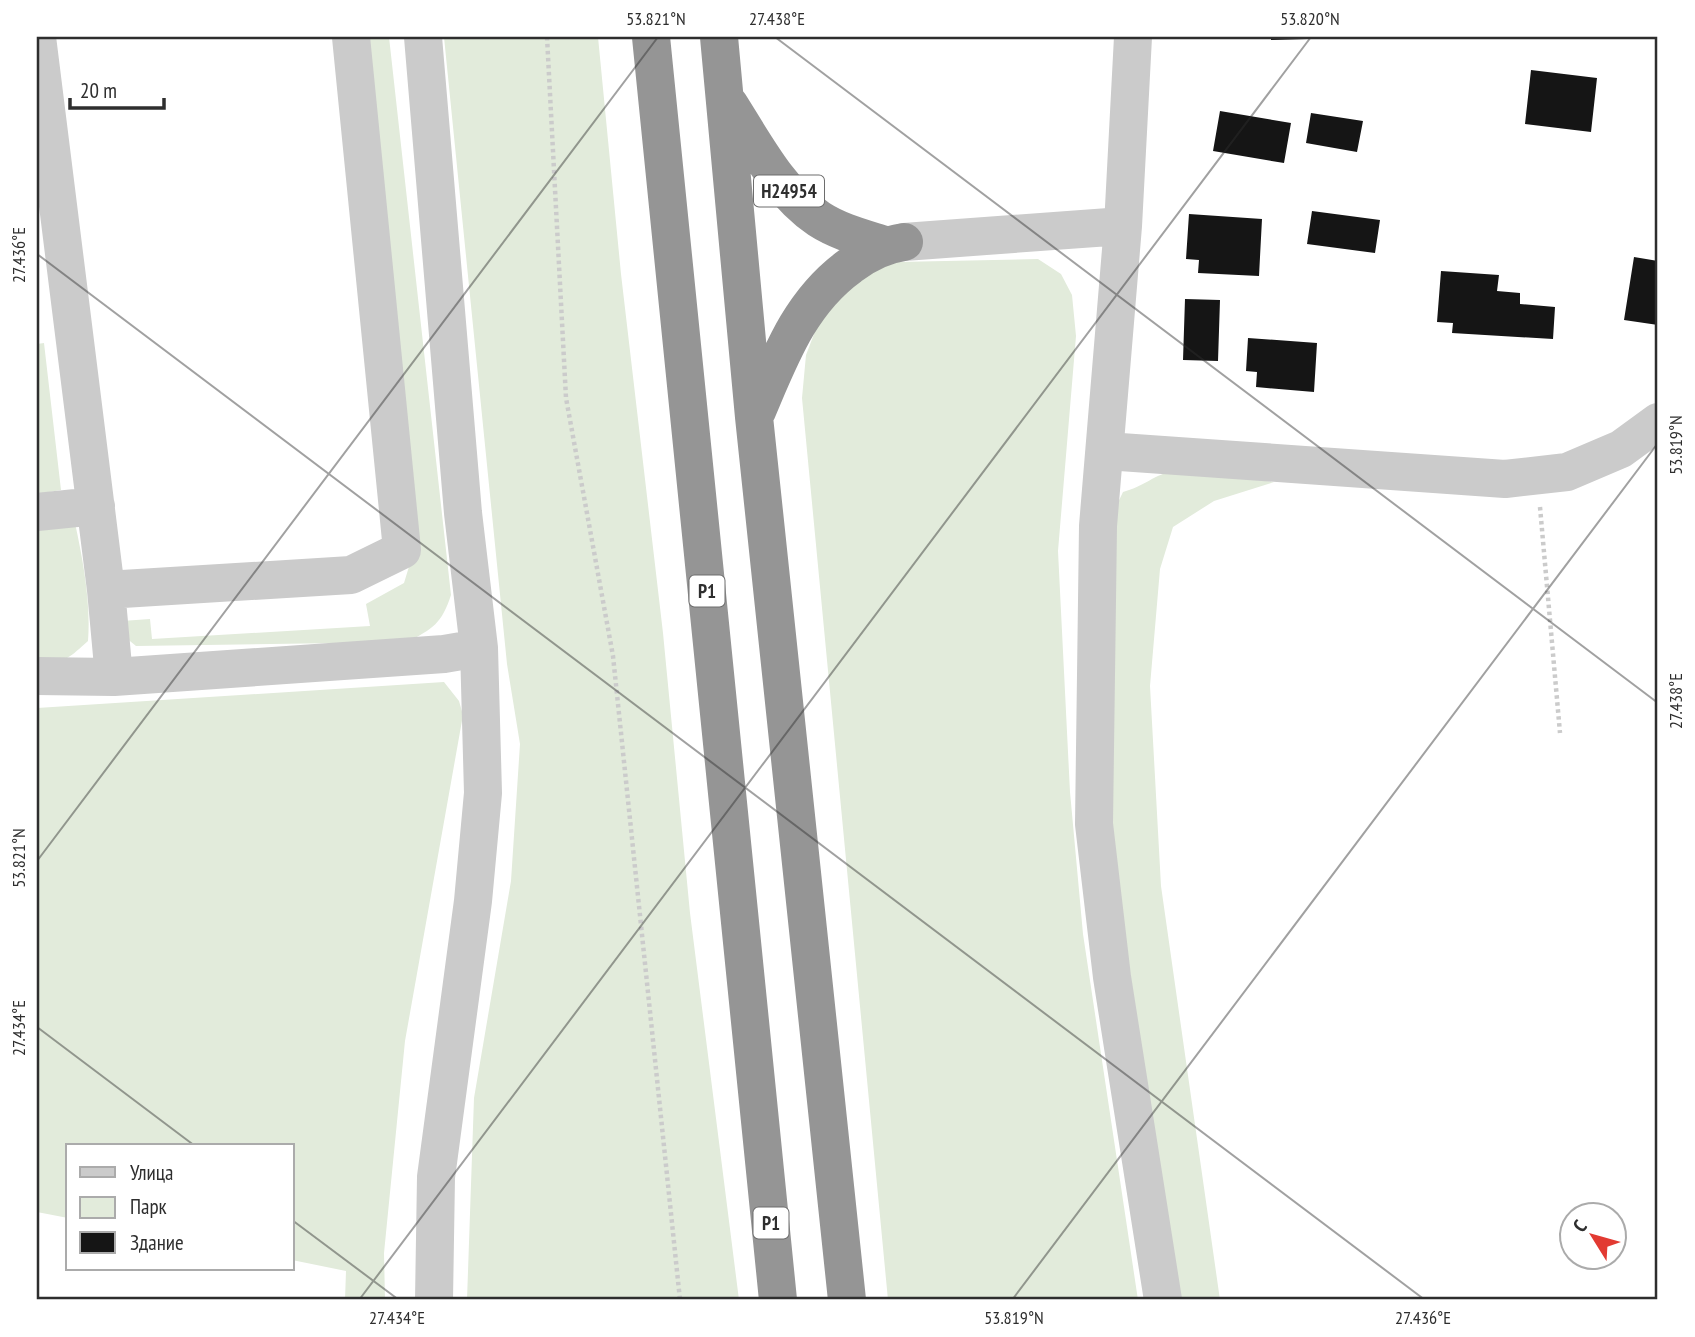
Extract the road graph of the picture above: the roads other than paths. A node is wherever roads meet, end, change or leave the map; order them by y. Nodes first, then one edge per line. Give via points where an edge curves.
1 (37, 37) edge
2 (351, 37) edge
3 (423, 37) edge
4 (651, 37) edge
5 (719, 37) edge
6 (1133, 37) edge
7 (725, 99) junction
8 (1123, 226) junction
9 (895, 244) junction
10 (754, 416) junction
11 (1658, 422) edge
12 (1106, 451) junction
13 (96, 506) junction
14 (37, 512) edge
15 (106, 590) junction
16 (480, 648) junction
17 (37, 676) edge
18 (114, 677) junction
19 (434, 1300) edge
20 (778, 1300) edge
21 (847, 1300) edge
22 (1163, 1300) edge

1 - 13 street
2 - 15 street via 402,550 351,575
3 - 16 street via 463,513
4 - 20 highway, Р1
5 - 7 highway
6 - 8 street
7 - 9 highway, Н24954 via 780,181 820,219 850,233
7 - 10 highway
8 - 9 street, Н24954
8 - 12 street
9 - 10 highway, Н24954 via 860,259 831,280 807,307
10 - 21 highway
11 - 12 street via 1621,449 1567,472 1506,479
12 - 22 street via 1098,526 1094,824 1112,977
13 - 14 street
13 - 15 street
15 - 18 street
16 - 18 street
16 - 19 street via 483,793 436,1177
17 - 18 street

